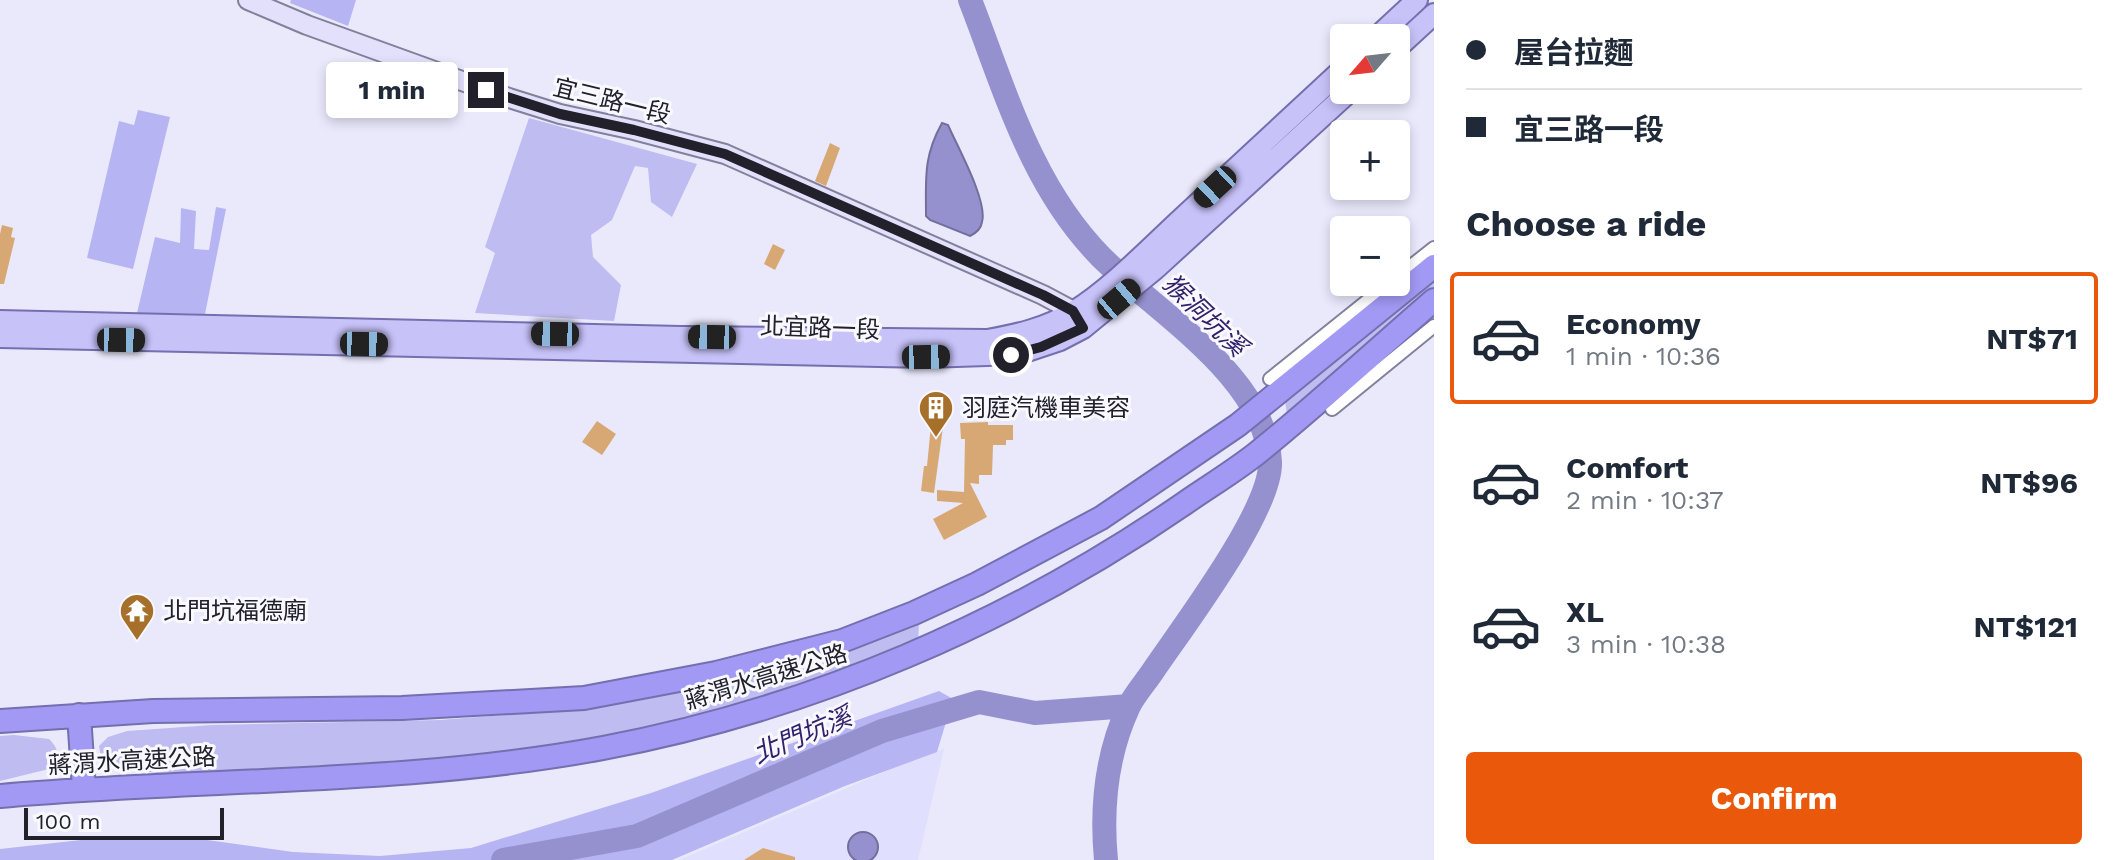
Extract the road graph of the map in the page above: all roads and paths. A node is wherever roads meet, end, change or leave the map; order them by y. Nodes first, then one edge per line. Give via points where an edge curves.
1 (248, 0) edge
2 (1417, 0) edge
3 (1434, 14) edge
4 (1391, 24) edge
5 (1410, 36) edge
6 (1330, 82) edge
7 (1335, 104) edge
8 (1434, 248) edge
9 (1149, 262) junction
10 (1434, 266) edge
11 (1410, 267) edge
12 (1374, 296) edge
13 (1434, 300) edge
14 (1087, 313) junction
15 (0, 321) edge
16 (1434, 326) edge
17 (0, 337) edge
18 (1270, 379) dead end
19 (1332, 409) dead end
20 (79, 715) junction
21 (0, 721) edge
22 (84, 789) junction
23 (0, 796) edge

1 - 14 street, 宜三路一段 via 509,98 725,154
2 - 4 main road
3 - 5 main road
6 - 9 main road
7 - 9 main road
8 - 11 street
9 - 14 main road
10 - 20 highway, 蔣渭水高速公路 via 1238,425 1101,518 977,584 842,641 716,673 584,698
12 - 18 street
13 - 22 highway, 蔣渭水高速公路 via 1254,455 1124,545 1000,612 866,674 738,715 602,748 383,776
14 - 15 main road, 北宜路一段 via 987,340
14 - 17 main road, 北宜路一段 via 1060,340 1018,354 926,357
16 - 19 street
20 - 21 highway, 蔣渭水高速公路
20 - 22 highway
22 - 23 highway, 蔣渭水高速公路

